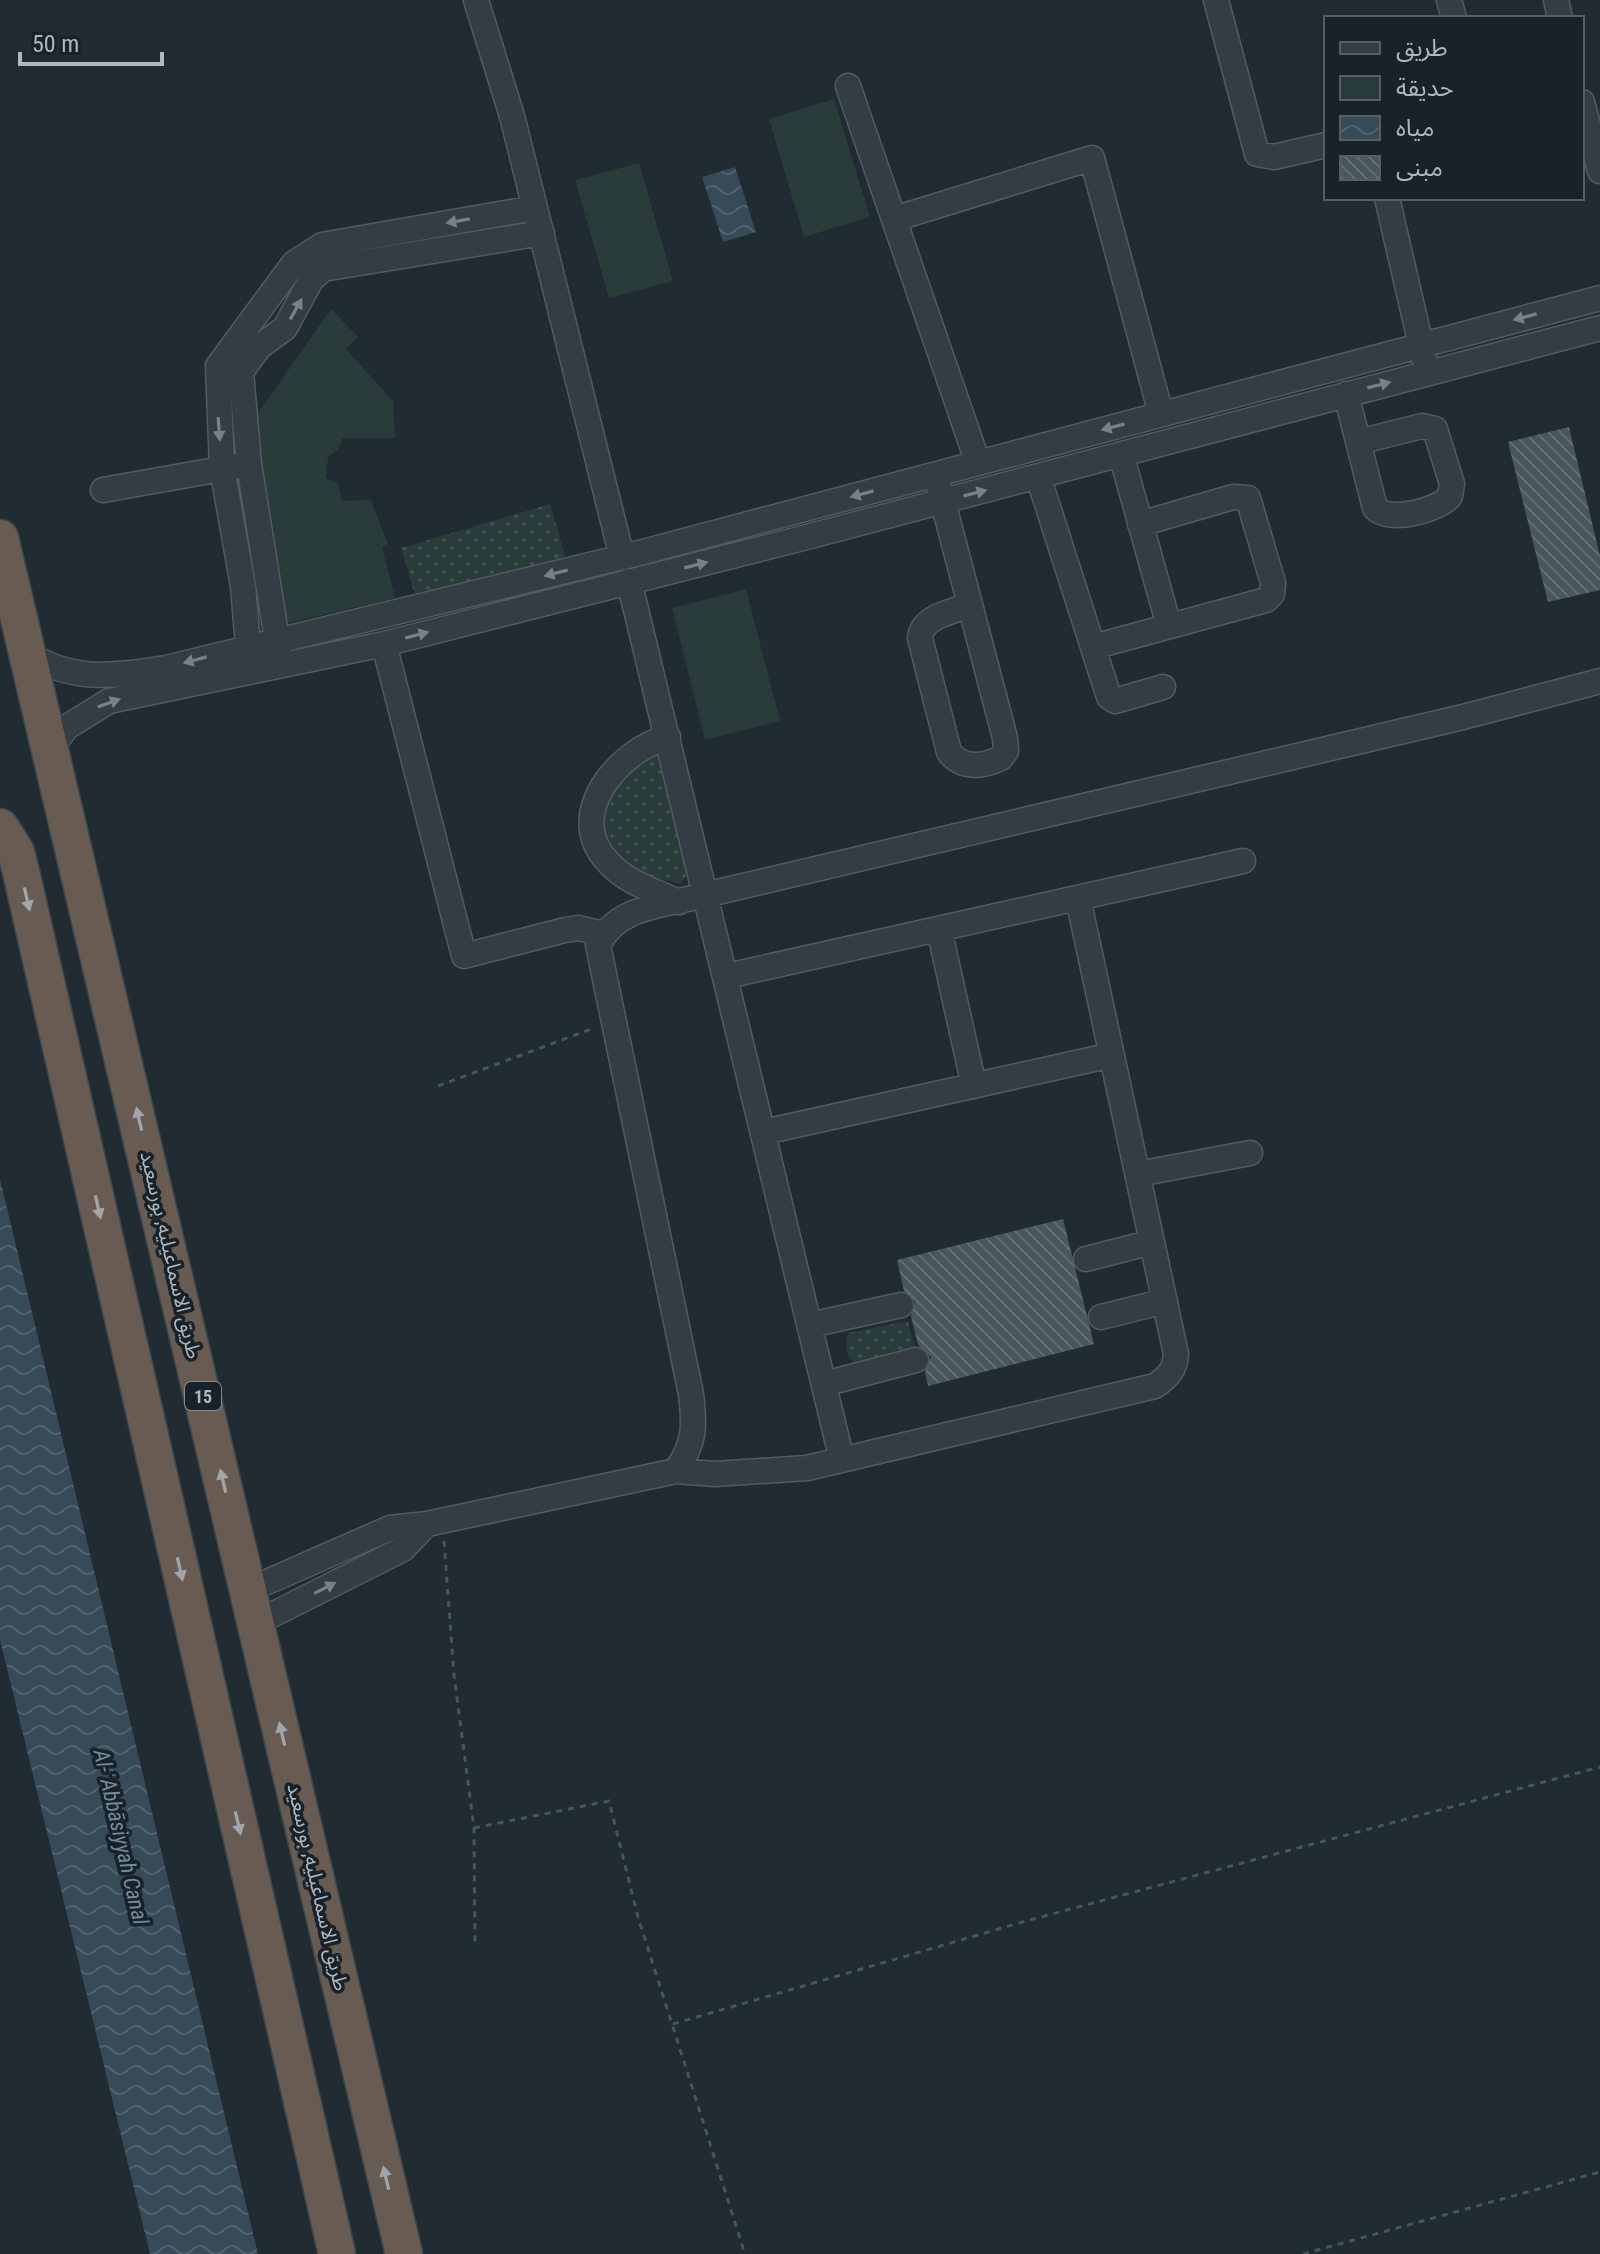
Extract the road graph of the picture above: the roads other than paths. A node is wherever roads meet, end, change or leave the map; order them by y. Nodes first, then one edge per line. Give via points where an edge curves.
1 (476, 0) edge
2 (1216, 0) edge
3 (848, 86) dead end
4 (1584, 110) edge
5 (1324, 145) edge
6 (1600, 171) edge
7 (1387, 200) edge
8 (534, 208) junction
9 (894, 219) junction
10 (542, 233) junction
11 (302, 272) junction
12 (1600, 298) edge
13 (1600, 328) edge
14 (1421, 344) junction
15 (1427, 373) junction
16 (1346, 394) junction
17 (1161, 414) junction
18 (1358, 442) dead end
19 (1121, 454) junction
20 (978, 463) junction
21 (249, 464) junction
22 (222, 468) junction
23 (935, 474) junction
24 (1038, 476) junction
25 (103, 490) dead end
26 (943, 502) junction
27 (796, 512) junction
28 (1140, 524) junction
29 (0, 538) edge
30 (803, 538) junction
31 (622, 557) junction
32 (252, 568) junction
33 (628, 582) junction
34 (970, 605) junction
35 (1169, 626) junction
36 (384, 644) junction
37 (248, 646) junction
38 (1093, 647) junction
39 (279, 650) junction
40 (26, 652) junction
41 (1600, 681) edge
42 (1163, 687) dead end
43 (668, 737) junction
44 (49, 750) junction
45 (0, 827) edge
46 (1243, 861) dead end
47 (705, 895) junction
48 (1078, 898) junction
49 (679, 902) junction
50 (939, 929) junction
51 (603, 934) junction
52 (727, 976) junction
53 (1112, 1055) junction
54 (974, 1086) junction
55 (764, 1132) junction
56 (1250, 1153) dead end
57 (1138, 1174) junction
58 (1152, 1242) junction
59 (1086, 1259) dead end
60 (1165, 1301) junction
61 (901, 1305) dead end
62 (1101, 1317) dead end
63 (810, 1325) junction
64 (916, 1360) dead end
65 (824, 1384) junction
66 (842, 1460) junction
67 (676, 1471) junction
68 (427, 1524) junction
69 (252, 1607) junction
70 (337, 2254) edge
71 (404, 2254) edge

1 - 8 street
2 - 5 street via 1257,154 1274,157
3 - 9 street
4 - 6 street
7 - 14 street
8 - 10 street
8 -> 11 street via 322,245
9 - 17 street via 1092,158
9 - 20 street
10 - 11 street
10 - 31 street
21 -> 11 street via 241,372 259,347 285,328
11 -> 22 street via 218,366
12 -> 14 street
13 - 15 street
14 - 15 street
14 - 17 street
16 -> 15 street
16 - 18 street
16 - 19 street
17 -> 20 street
19 - 24 street
19 - 28 street
20 - 23 street
21 - 22 street
21 - 32 street
22 - 25 street
22 - 32 street
23 - 26 street
23 -> 27 street
26 -> 24 street
24 - 38 street
26 - 30 street
26 - 34 street
27 - 30 street
27 - 31 street
28 - 35 street
28 - 35 street via 1239,496 1248,498 1254,515 1273,583 1270,598
29 - 40 highway, طريق الاسماعيليه, بورسعيد / 15
33 -> 30 street
31 - 33 street
31 - 33 street
31 -> 39 street
32 - 37 street
32 - 39 street
36 -> 33 street
33 - 43 street
34 - 34 street via 1006,744 1001,758 976,765 962,763 949,752 920,638 929,621
35 - 38 street
36 - 39 street
36 - 51 street via 464,956 565,930
37 - 39 street
37 -> 40 street via 119,675 64,672
38 - 42 street via 1112,700
44 -> 39 street via 67,727 109,701
40 - 44 highway, طريق الاسماعيليه, بورسعيد / 15
41 - 47 street
43 - 47 street
43 - 49 street via 635,750 608,776 595,804 593,829 599,850 618,871
69 -> 44 highway, طريق الاسماعيليه, بورسعيد / 15
45 -> 70 highway via 21,872
46 - 48 street
47 - 49 street
47 - 52 street
48 - 50 street
48 - 53 street
49 - 51 street via 622,915
50 - 52 street
50 - 54 street
51 - 67 street via 598,945 691,1394 695,1429
52 - 55 street
53 - 54 street
53 - 57 street
54 - 55 street
55 - 63 street
56 - 57 street
57 - 58 street
58 - 59 street
58 - 60 street
60 - 62 street
60 - 66 street via 1175,1366 1155,1386
61 - 63 street
63 - 65 street
64 - 65 street
65 - 66 street
66 - 67 street via 760,1472
67 - 68 street
68 - 69 street via 390,1528
69 -> 68 street via 403,1549
71 -> 69 highway, طريق الاسماعيليه, بورسعيد / 15

